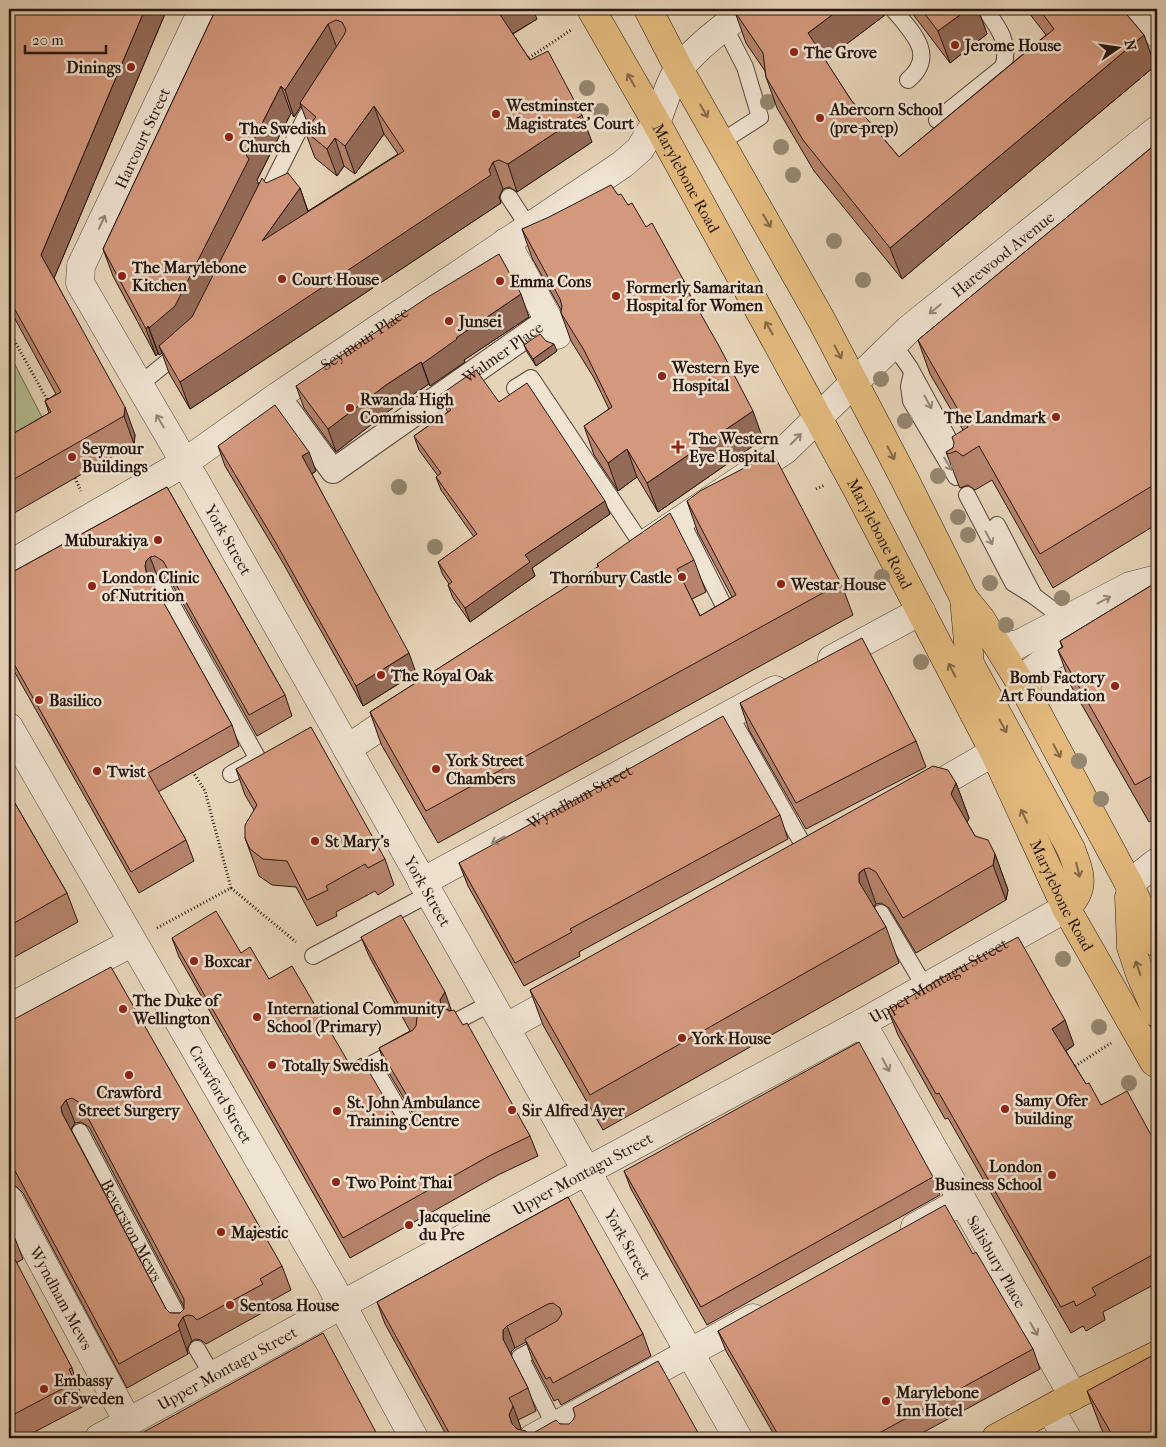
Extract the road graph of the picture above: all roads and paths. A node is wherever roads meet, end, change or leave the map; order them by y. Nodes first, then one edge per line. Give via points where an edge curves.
1 (203, 9) edge
2 (648, 9) edge
3 (748, 9) edge
4 (893, 9) edge
5 (985, 9) edge
6 (1138, 9) edge
7 (583, 18) edge
8 (724, 26) junction
9 (1157, 33) edge
10 (524, 62) edge
11 (680, 69) junction
12 (908, 80) dead end
13 (325, 88) edge
14 (936, 120) dead end
15 (656, 122) junction
16 (1157, 130) edge
17 (721, 142) junction
18 (508, 198) dead end
19 (256, 216) edge
20 (528, 226) junction
21 (506, 242) junction
22 (81, 266) joint
23 (552, 328) joint
24 (9, 331) edge
25 (193, 340) edge
26 (894, 345) junction
27 (912, 373) junction
28 (855, 382) junction
29 (139, 385) junction
30 (515, 388) dead end
31 (278, 396) junction
32 (50, 403) edge
33 (818, 417) junction
34 (954, 449) edge
35 (184, 463) junction
36 (956, 477) edge
37 (75, 478) dead end
38 (83, 494) dead end
39 (967, 495) dead end
40 (681, 520) junction
41 (996, 525) dead end
42 (634, 552) joint
43 (9, 565) edge
44 (1157, 579) edge
45 (162, 587) dead end
46 (1157, 589) edge
47 (1034, 596) junction
48 (964, 598) junction
49 (724, 606) edge
50 (921, 612) junction
51 (1066, 620) junction
52 (997, 644) junction
53 (1026, 692) junction
54 (429, 694) edge
55 (729, 714) junction
56 (9, 727) edge
57 (347, 749) junction
58 (275, 750) edge
59 (994, 752) junction
60 (258, 759) junction
61 (193, 772) dead end
62 (231, 774) dead end
63 (901, 805) edge
64 (834, 843) edge
65 (801, 862) joint
66 (1157, 862) edge
67 (1129, 884) junction
68 (231, 888) junction
69 (426, 888) junction
70 (1066, 908) junction
71 (881, 913) edge
72 (133, 942) junction
73 (1157, 943) edge
74 (313, 956) joint
75 (589, 980) edge
76 (924, 987) junction
77 (491, 1003) junction
78 (9, 1008) edge
79 (1157, 1013) edge
80 (457, 1021) edge
81 (862, 1023) junction
82 (505, 1028) junction
83 (1115, 1039) dead end
84 (415, 1041) edge
85 (1157, 1064) edge
86 (1069, 1070) edge
87 (80, 1132) dead end
88 (414, 1136) edge
89 (586, 1172) junction
90 (9, 1200) edge
91 (962, 1201) junction
92 (891, 1241) edge
93 (343, 1306) junction
94 (771, 1308) edge
95 (184, 1328) edge
96 (560, 1335) edge
97 (197, 1349) dead end
98 (690, 1353) junction
99 (1157, 1355) edge
100 (212, 1376) junction
101 (1061, 1402) junction
102 (128, 1422) junction
103 (557, 1431) edge
104 (99, 1438) edge
105 (414, 1438) edge
106 (738, 1438) edge
107 (996, 1438) edge
108 (1067, 1438) edge

22 -> 1 street, Harcourt Street
2 - 11 main road
3 - 8 street, Seymour Place
4 - 12 lane via 916,38 922,54 917,72
5 - 14 lane via 1006,43 1003,67
6 - 9 street
7 - 10 path
15 -> 7 main road, Marylebone Road
8 - 11 street, Seymour Place
8 - 17 lane via 745,67 760,117
11 - 15 street, Seymour Place
11 -> 17 main road
13 - 19 lane via 305,118
15 - 20 street, Seymour Place via 637,154
33 -> 15 main road, Marylebone Road
16 -> 26 street, Harewood Avenue via 909,329
17 -> 28 main road
18 - 20 lane
20 - 21 street, Seymour Place
21 - 23 street
21 - 31 street, Seymour Place
22 - 29 street, York Street via 80,283
23 - 31 street, Walmer Place via 333,471
24 - 32 path
25 - 29 lane
26 - 27 lane
26 - 28 street, Harewood Avenue
27 -> 34 lane
27 -> 36 lane via 909,386 911,401
28 - 33 street, Harewood Avenue
28 -> 48 main road
35 -> 29 street, York Street
30 - 42 lane via 531,378
31 - 35 street, Seymour Place
40 -> 33 street, Harewood Avenue via 785,450
33 - 50 main road, Marylebone Road
35 - 43 street, Seymour Place
35 - 57 street, York Street via 323,724
37 - 38 path
39 -> 47 lane via 1013,583
40 - 42 street, Harewood Avenue
40 - 49 lane
41 - 47 lane
51 -> 44 street via 1130,586
45 - 60 lane
46 - 53 street via 1141,604 1037,666 1029,673
47 - 51 lane
48 - 52 main road
48 -> 70 main road via 970,664 1077,864 1079,893
50 - 55 street, Wyndham Street
59 -> 50 main road, Marylebone Road
51 - 52 street via 1017,645
52 - 53 main road
53 -> 67 main road
54 - 57 street
55 - 65 lane
55 -> 69 street, Wyndham Street
56 - 72 street, Crawford Street
57 - 69 street, York Street
58 - 60 lane
59 - 63 street
70 -> 59 main road, Marylebone Road
60 - 62 lane
61 - 68 path via 205,792
64 - 65 street
66 - 67 street
67 - 73 main road
79 -> 67 main road via 1131,947
68 - 72 path
68 - 74 path
69 - 74 lane
69 - 77 street, York Street
70 - 76 street, Upper Montagu Street
70 - 85 main road, Marylebone Road
71 - 76 lane
72 - 78 street
72 - 93 street, Crawford Street
75 - 82 street
76 - 81 street, Upper Montagu Street
77 - 80 lane
77 - 82 street, York Street
81 - 89 street, Upper Montagu Street
81 -> 91 street, Salisbury Place
82 - 89 street, York Street
83 - 86 path
84 - 88 lane via 372,1064
87 - 95 lane, Beverston Mews
89 - 93 street, Upper Montagu Street
89 - 98 street, York Street
90 - 102 street, Wyndham Mews
91 - 92 street
91 -> 101 street, Salisbury Place
93 - 100 street, Upper Montagu Street
93 - 105 street, Crawford Street
94 - 98 street
96 - 103 lane via 513,1357
97 - 100 lane
98 - 103 street
98 - 106 street, York Street
99 - 101 main road
100 - 102 street, Upper Montagu Street
101 - 107 main road
101 - 108 street, Salisbury Place
102 - 104 street, Upper Montagu Street

